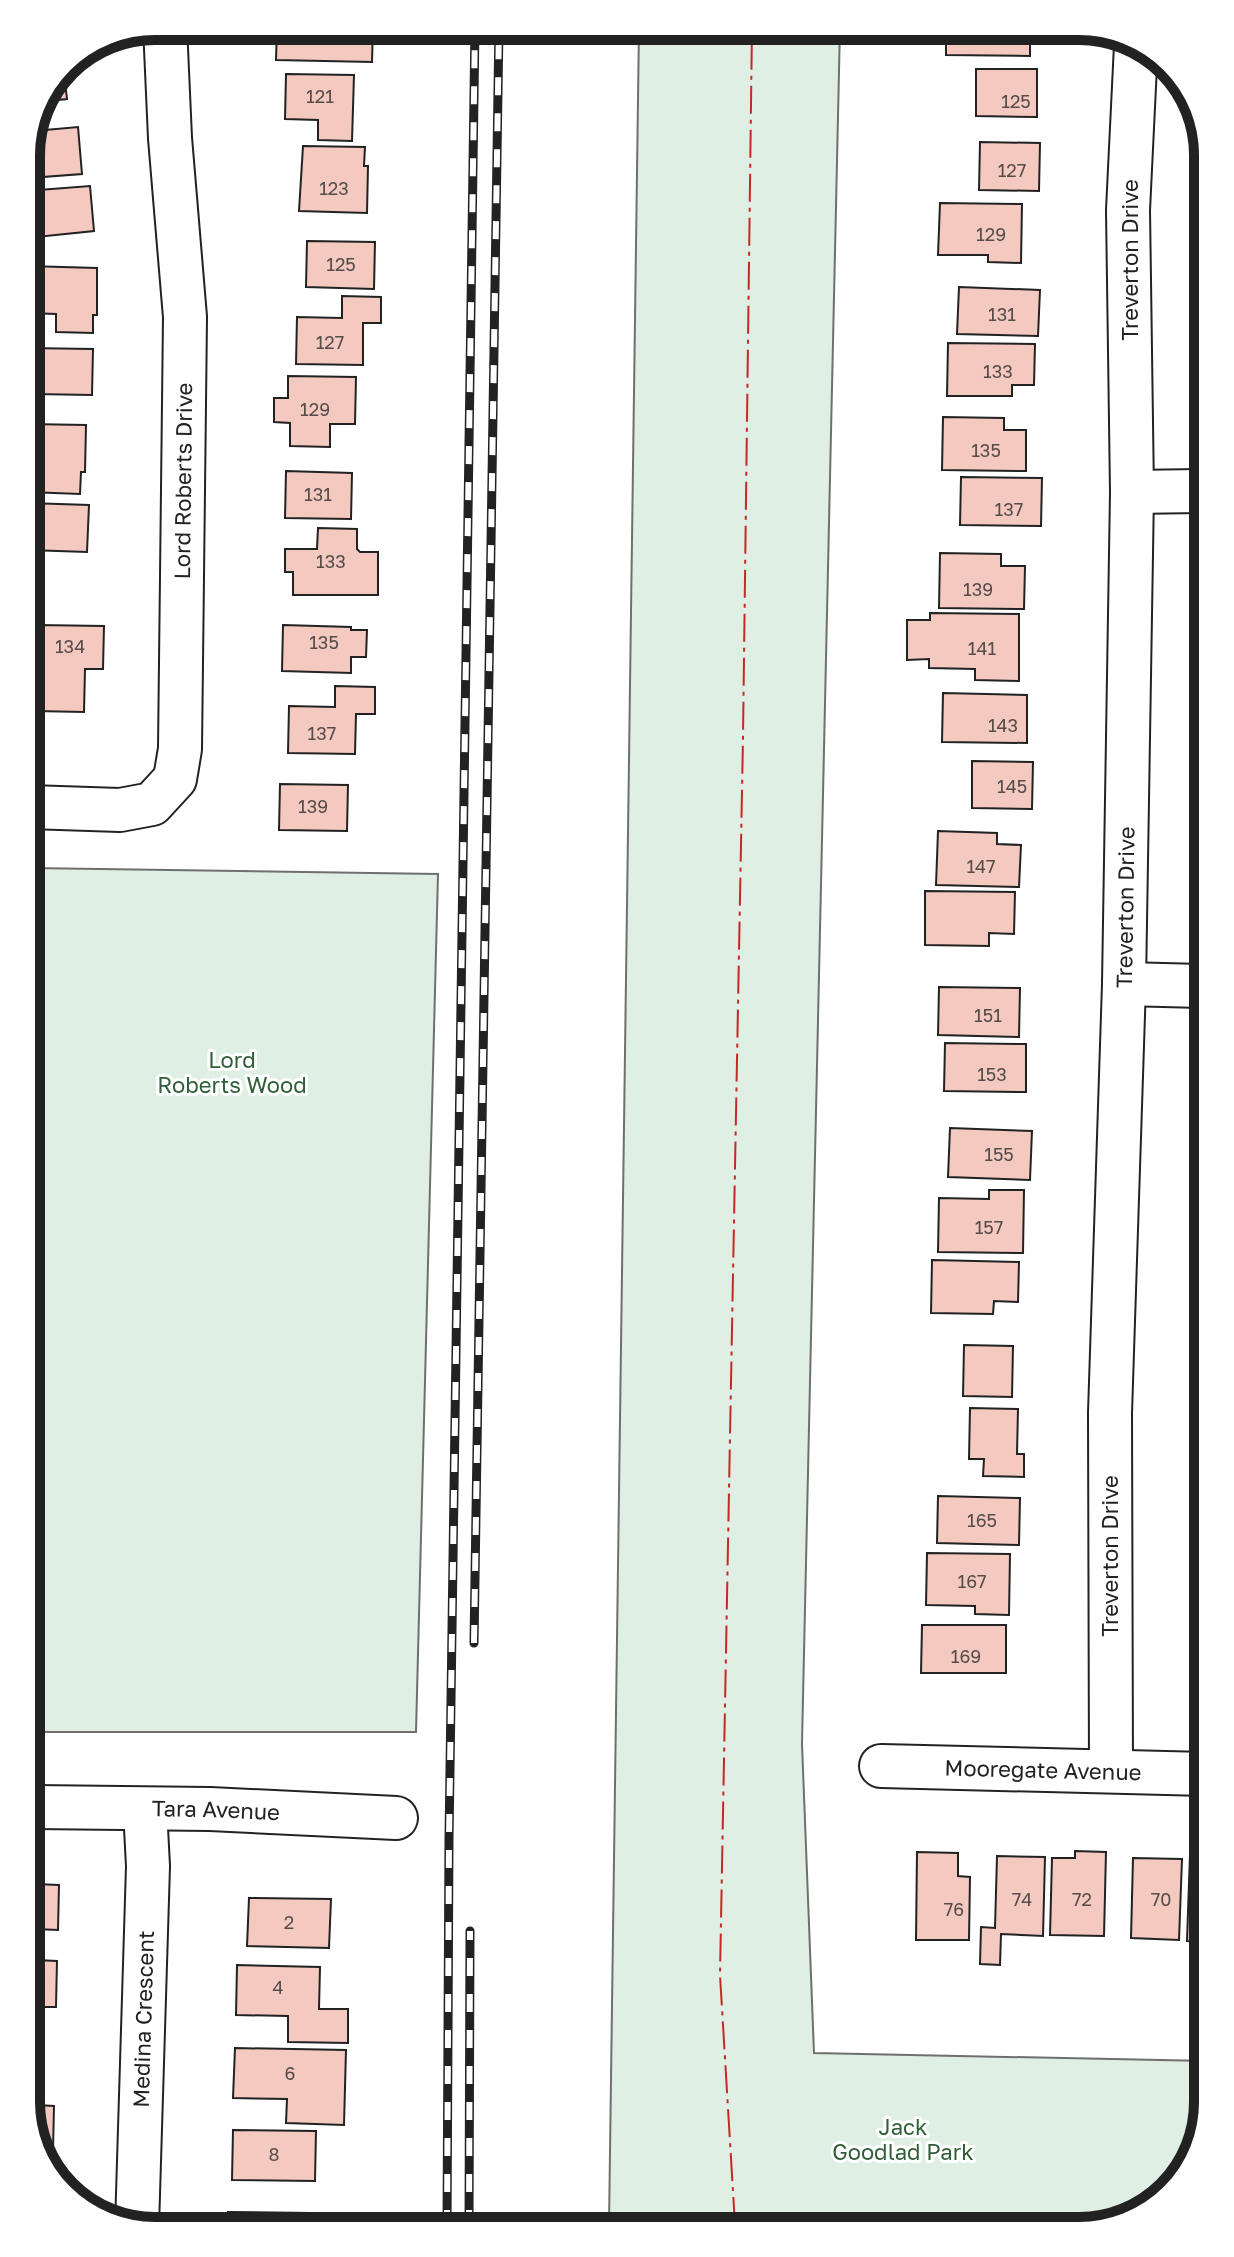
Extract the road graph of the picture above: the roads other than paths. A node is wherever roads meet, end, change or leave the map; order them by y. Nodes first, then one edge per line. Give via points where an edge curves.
1 (166, 40) edge
2 (1136, 55) edge
3 (1194, 491) edge
4 (1132, 492) junction
5 (40, 807) edge
6 (1124, 984) junction
7 (1194, 986) edge
8 (881, 1766) dead end
9 (1111, 1771) junction
10 (1194, 1774) edge
11 (40, 1807) edge
12 (145, 1809) junction
13 (396, 1818) dead end
14 (137, 2216) edge

1 - 5 street, Lord Roberts Drive via 185,317 180,749 175,779 152,804 120,810
2 - 4 street, Treverton Drive via 1128,210
3 - 4 street
4 - 6 street, Treverton Drive
6 - 7 street
6 - 9 street, Treverton Drive via 1110,1413
8 - 9 street, Mooregate Avenue
9 - 10 street, Mooregate Avenue
11 - 12 street, Tara Avenue
12 - 13 street, Tara Avenue
12 - 14 street, Medina Crescent via 148,1866

